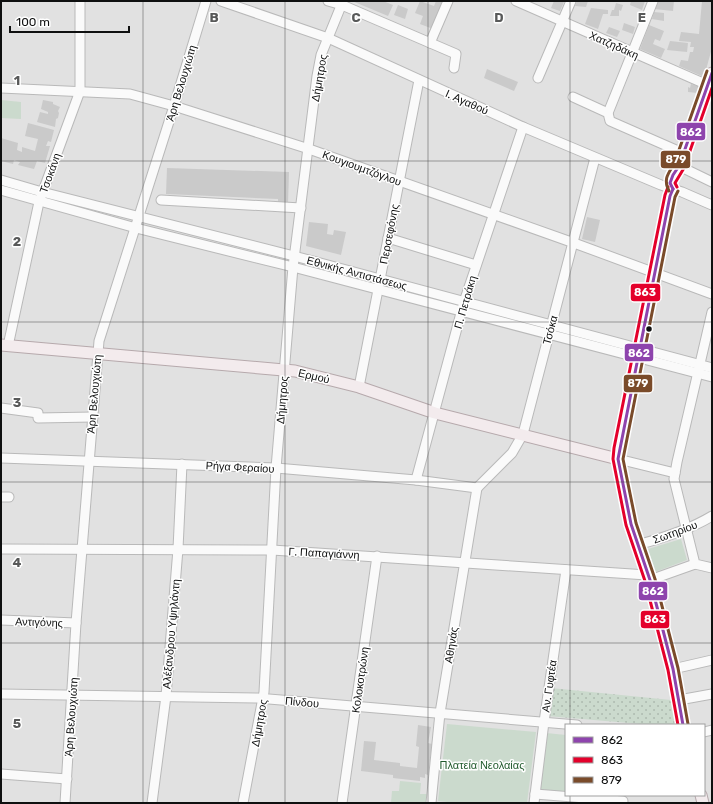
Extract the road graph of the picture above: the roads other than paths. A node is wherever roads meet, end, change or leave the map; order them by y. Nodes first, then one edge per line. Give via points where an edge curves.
1 (80, 1) edge
2 (206, 1) edge
3 (221, 1) edge
4 (328, 1) edge
5 (448, 1) edge
6 (516, 1) edge
7 (571, 1) edge
8 (653, 1) edge
9 (343, 3) edge
10 (562, 22) junction
11 (328, 38) junction
12 (430, 42) junction
13 (632, 53) junction
14 (454, 68) dead end
15 (712, 74) edge
16 (538, 78) dead end
17 (419, 80) junction
18 (710, 86) edge
19 (1, 88) edge
20 (80, 91) junction
21 (573, 97) dead end
22 (174, 106) junction
23 (608, 113) junction
24 (523, 127) junction
25 (309, 149) junction
26 (683, 153) junction
27 (595, 158) junction
28 (680, 166) junction
29 (1, 180) edge
30 (400, 182) junction
31 (712, 182) edge
32 (672, 189) junction
33 (1, 190) edge
34 (42, 192) junction
35 (162, 200) dead end
36 (40, 202) junction
37 (712, 205) edge
38 (301, 208) junction
39 (493, 214) junction
40 (139, 216) junction
41 (136, 228) junction
42 (388, 238) junction
43 (574, 243) junction
44 (294, 256) junction
45 (476, 265) junction
46 (293, 267) junction
47 (655, 273) junction
48 (381, 280) junction
49 (379, 290) junction
50 (712, 294) edge
51 (463, 307) junction
52 (712, 312) edge
53 (550, 329) junction
54 (4, 345) edge
55 (638, 353) junction
56 (97, 354) junction
57 (712, 368) edge
58 (699, 369) junction
59 (284, 370) junction
60 (712, 377) edge
61 (359, 387) junction
62 (1, 408) edge
63 (435, 413) junction
64 (92, 417) junction
65 (523, 434) junction
66 (1, 458) edge
67 (618, 458) junction
68 (89, 462) junction
69 (182, 464) junction
70 (276, 468) junction
71 (675, 473) junction
72 (416, 480) junction
73 (477, 488) junction
74 (712, 516) edge
75 (686, 529) junction
76 (637, 545) junction
77 (1, 549) edge
78 (82, 549) junction
79 (178, 549) junction
80 (272, 550) junction
81 (377, 556) junction
82 (464, 563) junction
83 (695, 564) junction
84 (712, 568) edge
85 (566, 570) junction
86 (648, 578) junction
87 (1, 620) edge
88 (76, 623) junction
89 (712, 660) edge
90 (673, 669) junction
91 (1, 694) edge
92 (712, 694) edge
93 (73, 695) junction
94 (166, 696) junction
95 (263, 698) junction
96 (679, 700) junction
97 (357, 706) junction
98 (440, 713) junction
99 (544, 722) junction
100 (566, 724) edge
101 (683, 724) edge
102 (1, 774) edge
103 (66, 779) junction
104 (534, 799) edge
105 (623, 800) edge
106 (65, 803) edge
107 (152, 803) edge
108 (243, 803) edge
109 (342, 803) edge
110 (431, 803) edge

1 - 20 street, Τσοκάνη
2 - 22 street, Άρη Βελουχιώτη
3 - 11 street, Ι. Αγαθού
4 - 9 street
5 - 12 street
6 - 10 street, Χατζηδάκη
7 - 10 street
8 - 13 street
9 - 11 street, Δήμητρος
9 - 12 street
10 - 13 street, Χατζηδάκη
10 - 16 street
11 - 17 street, Ι. Αγαθού
11 - 25 street, Δήμητρος via 317,76
12 - 14 street via 456,54
13 - 18 street, Χατζηδάκη
13 - 23 street
15 - 18 main road
17 - 24 street, Ι. Αγαθού
17 - 30 street, Περσεφόνης
18 - 26 main road
19 - 20 street, Κουγιουμτζόγλου
20 - 22 street, Κουγιουμτζόγλου via 130,94
20 - 34 street, Τσοκάνη
21 - 23 street
22 - 25 street, Κουγιουμτζόγλου
22 - 40 street, Άρη Βελουχιώτη
23 - 26 street via 610,121
24 - 27 street, Ι. Αγαθού
24 - 39 street, Π. Πετράκη
25 - 30 street, Κουγιουμτζόγλου
25 - 38 street, Δήμητρος
26 - 28 main road
27 - 32 street, Ι. Αγαθού
27 - 43 street, Τσόκα
28 - 31 street
28 - 32 main road via 673,175 670,184
29 - 34 street, Εθνικής Αντιστάσεως
30 - 39 street, Κουγιουμτζόγλου
30 - 42 street, Περσεφόνης
32 - 37 street, Ι. Αγαθού
32 - 47 main road
33 - 36 street, Εθνικής Αντιστάσεως
34 - 36 street, Τσοκάνη
34 - 40 street, Εθνικής Αντιστάσεως
35 - 38 street
36 - 41 street, Εθνικής Αντιστάσεως
36 - 54 street, Τσοκάνη
38 - 44 street, Δήμητρος
39 - 43 street, Κουγιουμτζόγλου
39 - 45 street, Π. Πετράκη
40 - 41 street, Άρη Βελουχιώτη
40 - 44 street, Εθνικής Αντιστάσεως
41 - 46 street, Εθνικής Αντιστάσεως
41 - 56 street, Άρη Βελουχιώτη
42 - 45 street
42 - 48 street, Περσεφόνης
43 - 47 street, Κουγιουμτζόγλου
43 - 53 street, Τσόκα
44 - 46 street, Δήμητρος
44 - 48 street, Εθνικής Αντιστάσεως
45 - 51 street, Π. Πετράκη
46 - 49 street, Εθνικής Αντιστάσεως
46 - 59 street, Δήμητρος
47 - 50 street, Κουγιουμτζόγλου
47 - 55 main road
48 - 49 street, Περσεφόνης
48 - 51 street, Εθνικής Αντιστάσεως
49 - 51 street, Εθνικής Αντιστάσεως
49 - 61 street, Περσεφόνης
51 - 53 street, Εθνικής Αντιστάσεως
51 - 63 street, Π. Πετράκη
52 - 58 street
53 - 55 street, Εθνικής Αντιστάσεως
53 - 65 street, Τσόκα
54 - 56 main road, Ερμού
55 - 58 street, Εθνικής Αντιστάσεως
55 - 67 main road
56 - 59 main road, Ερμού
56 - 64 street, Άρη Βελουχιώτη
57 - 58 street, Εθνικής Αντιστάσεως
58 - 60 street, Εθνικής Αντιστάσεως
58 - 71 street
59 - 61 main road, Ερμού
59 - 70 street, Δήμητρος
61 - 63 main road, Ερμού
62 - 64 street via 38,413 38,418
63 - 65 main road, Ερμού
63 - 72 street, Π. Πετράκη
64 - 68 street, Άρη Βελουχιώτη
65 - 67 main road, Ερμού
65 - 73 street, Τσόκα via 512,453
66 - 68 street, Ρήγα Φεραίου
67 - 71 street
67 - 76 main road
68 - 69 street, Ρήγα Φεραίου
68 - 78 street, Άρη Βελουχιώτη
69 - 70 street, Ρήγα Φεραίου
69 - 79 street, Αλέξανδρου Υψηλάντη
70 - 72 street, Ρήγα Φεραίου
70 - 80 street, Δήμητρος
71 - 75 street via 674,479
72 - 73 street, Ρήγα Φεραίου
73 - 82 street, Αθηνάς
74 - 75 street, Σωτηρίου
75 - 76 street, Σωτηρίου
75 - 83 street
76 - 86 main road
77 - 78 street, Γ. Παπαγιάννη
78 - 79 street, Γ. Παπαγιάννη
78 - 88 street, Άρη Βελουχιώτη
79 - 80 street, Γ. Παπαγιάννη
79 - 94 street, Αλέξανδρου Υψηλάντη
80 - 81 street, Γ. Παπαγιάννη
80 - 95 street, Δήμητρος
81 - 82 street, Γ. Παπαγιάννη
81 - 97 street, Κολοκοτρώνη
82 - 85 street, Γ. Παπαγιάννη
82 - 98 street, Αθηνάς
83 - 84 street
83 - 86 street
85 - 86 street, Γ. Παπαγιάννη
85 - 99 street, Αν. Γυφτέα
86 - 90 main road
87 - 88 street, Αντιγόνης
88 - 93 street, Άρη Βελουχιώτη
89 - 90 street
90 - 96 main road
91 - 93 street, Πίνδου
92 - 96 street
93 - 94 street, Πίνδου
93 - 103 street, Άρη Βελουχιώτη
94 - 95 street, Πίνδου
94 - 107 street, Αλέξανδρου Υψηλάντη
95 - 97 street, Πίνδου
95 - 108 street, Δήμητρος
96 - 101 main road
97 - 98 street, Πίνδου
97 - 109 street, Κολοκοτρώνη
98 - 99 street, Πίνδου
98 - 110 street, Αθηνάς
99 - 100 street, Πίνδου
99 - 104 street, Αν. Γυφτέα
102 - 103 street
103 - 106 street, Άρη Βελουχιώτη
104 - 105 street

